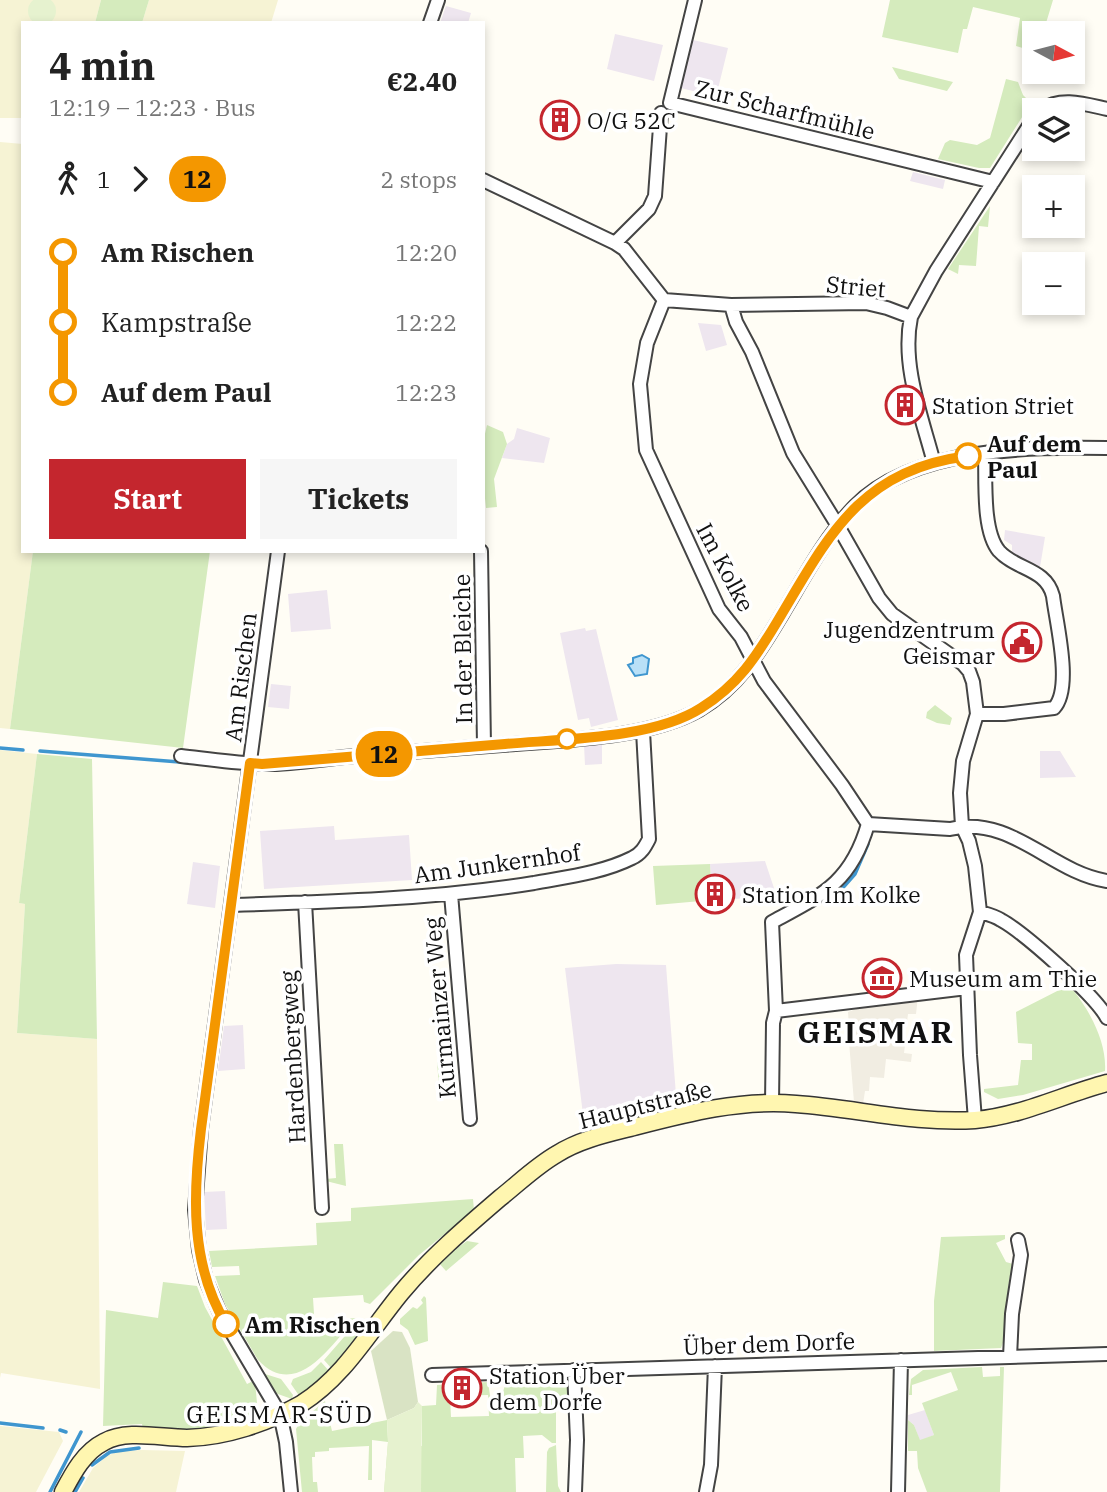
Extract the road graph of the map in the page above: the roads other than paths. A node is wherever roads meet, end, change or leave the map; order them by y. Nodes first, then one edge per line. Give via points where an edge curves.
1 (438, 0) edge
2 (695, 0) edge
3 (431, 21) edge
4 (1085, 105) edge
5 (1107, 109) edge
6 (661, 113) dead end
7 (1022, 137) edge
8 (485, 181) edge
9 (993, 182) junction
10 (615, 243) junction
11 (664, 300) junction
12 (731, 305) junction
13 (911, 317) junction
14 (1107, 448) edge
15 (985, 454) junction
16 (934, 463) junction
17 (838, 526) junction
18 (278, 553) edge
19 (481, 553) edge
20 (754, 661) junction
21 (977, 714) junction
22 (643, 731) junction
23 (484, 746) junction
24 (181, 756) dead end
25 (250, 763) junction
26 (868, 824) junction
27 (962, 826) junction
28 (1107, 881) edge
29 (451, 894) junction
30 (305, 902) junction
31 (231, 905) junction
32 (980, 912) junction
33 (967, 988) junction
34 (776, 1011) junction
35 (1107, 1018) edge
36 (1107, 1083) edge
37 (772, 1103) junction
38 (470, 1119) dead end
39 (975, 1120) junction
40 (322, 1208) dead end
41 (1018, 1240) dead end
42 (1107, 1354) edge
43 (1010, 1357) junction
44 (901, 1360) junction
45 (715, 1366) junction
46 (574, 1370) junction
47 (432, 1375) dead end
48 (280, 1414) junction
49 (63, 1492) edge
50 (291, 1492) edge
51 (575, 1492) edge
52 (706, 1492) edge
53 (898, 1492) edge

1 - 3 street
2 - 9 street, Zur Scharfmühle via 670,103
4 - 5 street
6 - 10 street via 655,196 649,209
7 - 9 street
8 - 10 street
9 - 13 street
10 - 11 street
11 - 12 street, Striet
11 - 20 street, Im Kolke via 647,343 639,384 646,450 719,609
12 - 13 street, Striet via 866,303
12 - 17 street via 786,440
13 - 16 street, Striet via 909,356
14 - 15 street
15 - 16 street
15 - 21 street via 993,539 1003,555 1049,583 1063,686 1054,708
16 - 17 street via 866,496
17 - 20 street
17 - 21 street via 886,608 969,671
18 - 25 street, Am Rischen
19 - 23 street, In der Bleiche
20 - 22 street via 700,709
20 - 26 street, Im Kolke
21 - 27 street via 963,761
22 - 23 street
22 - 29 street, Am Junkernhof via 650,819 644,849 633,858 589,872
23 - 25 street
24 - 25 street
25 - 31 street, Am Rischen
26 - 27 street
26 - 34 street via 858,854 836,883 772,922
27 - 28 street via 1010,835
27 - 32 street via 975,866
29 - 30 street, Am Junkernhof
29 - 38 street, Kurmainzer Weg
30 - 31 street, Am Junkernhof
30 - 40 street, Hardenbergweg
31 - 48 street, Am Rischen via 197,1159 196,1230 206,1280 219,1311
32 - 33 street via 966,955
32 - 35 street via 1001,919 1018,932 1064,971
33 - 34 street
33 - 39 street
34 - 37 street
36 - 39 main road, Hauptstraße via 1036,1108
37 - 39 main road, Hauptstraße
37 - 48 main road, Hauptstraße via 693,1112 559,1152 431,1260 336,1375
41 - 43 street via 1021,1255
42 - 43 street, Über dem Dorfe
43 - 44 street, Über dem Dorfe
44 - 45 street, Über dem Dorfe
44 - 53 street
45 - 46 street, Über dem Dorfe
45 - 52 street
46 - 47 street, Über dem Dorfe
46 - 51 street
48 - 49 main road, Hauptstraße via 224,1434 124,1437 103,1442 74,1470
48 - 50 street, Am Rischen

